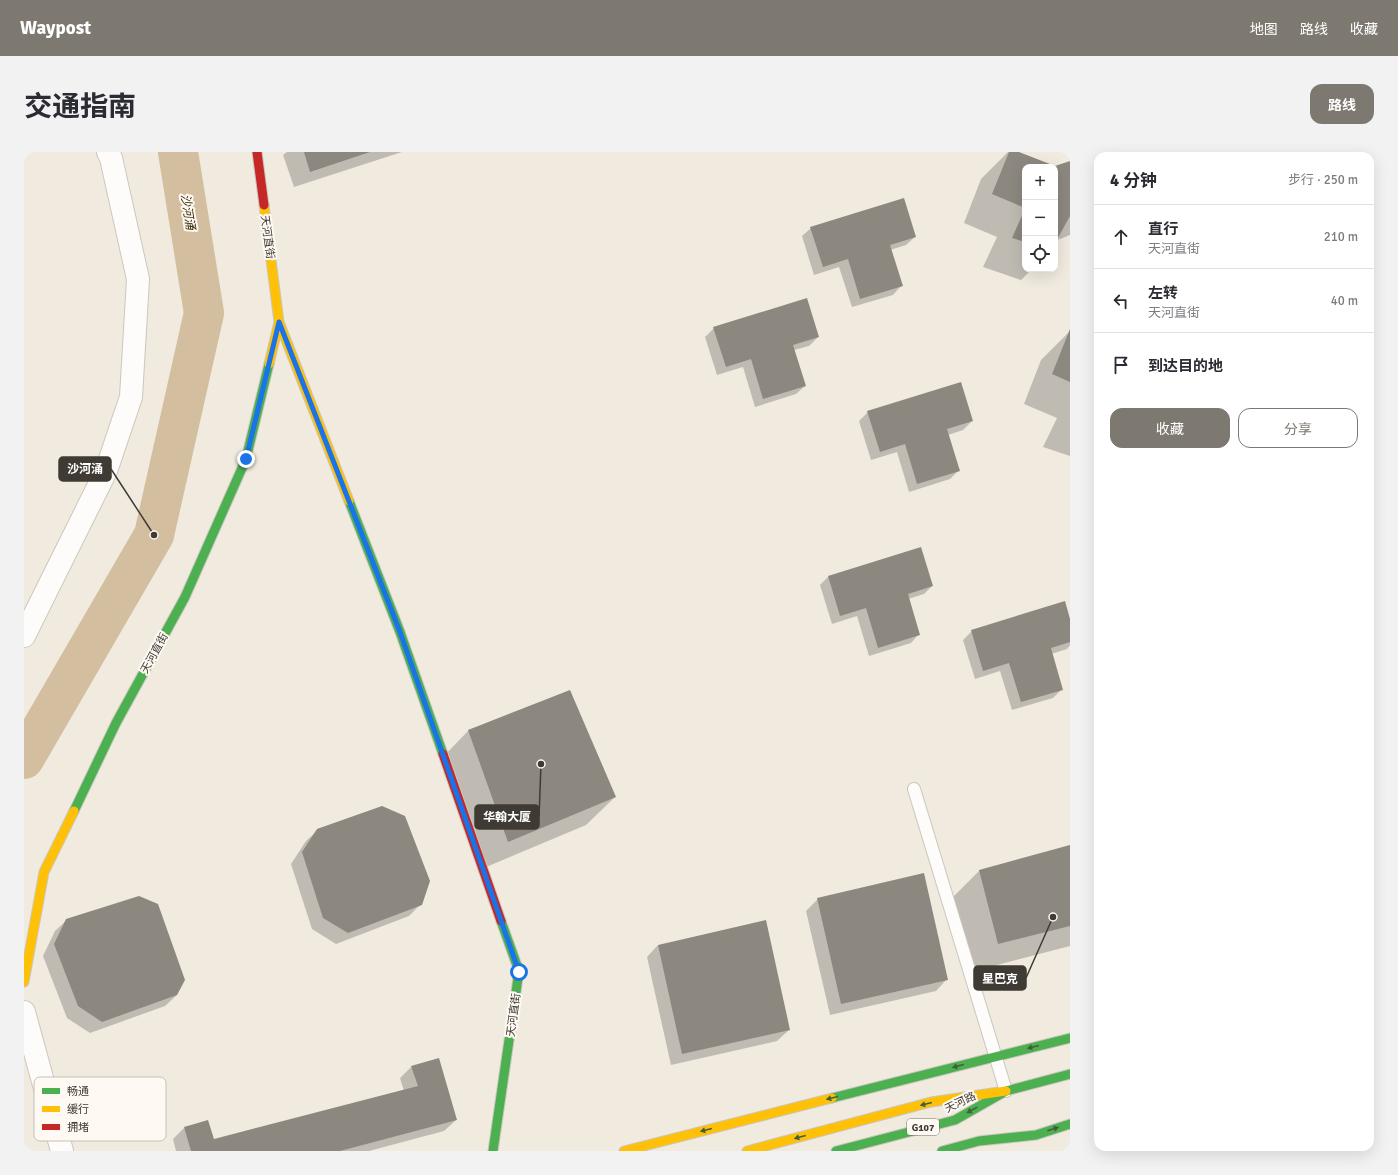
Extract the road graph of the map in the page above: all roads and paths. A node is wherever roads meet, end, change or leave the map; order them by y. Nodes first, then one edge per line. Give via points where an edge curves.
1 (108, 152) edge
2 (257, 152) edge
3 (279, 322) junction
4 (24, 636) edge
5 (914, 789) dead end
6 (24, 982) edge
7 (24, 1012) edge
8 (1070, 1038) edge
9 (996, 1056) junction
10 (1070, 1074) edge
11 (42, 1077) edge
12 (1006, 1091) junction
13 (1070, 1124) edge
14 (1036, 1135) junction
15 (59, 1141) edge
16 (1008, 1148) dead end
17 (62, 1151) edge
18 (493, 1151) edge
19 (624, 1151) edge
20 (747, 1151) edge
21 (836, 1151) edge
22 (942, 1151) edge

1 - 4 street via 138,279 131,397 106,471
2 - 3 main road, 天河直街
3 - 6 main road, 天河直街 via 246,459 185,597 116,723 44,872
3 - 18 main road, 天河直街 via 400,632 519,972
5 - 9 lane
7 - 11 street
8 -> 9 main road
9 - 12 lane
9 -> 19 main road
10 - 12 main road, 天河路 / G107
12 -> 20 main road via 931,1102
12 -> 21 main road, 天河路 / G107 via 955,1120
14 -> 13 main road, G107
14 - 16 main road
14 - 22 main road, G107 via 979,1141
15 - 17 street

